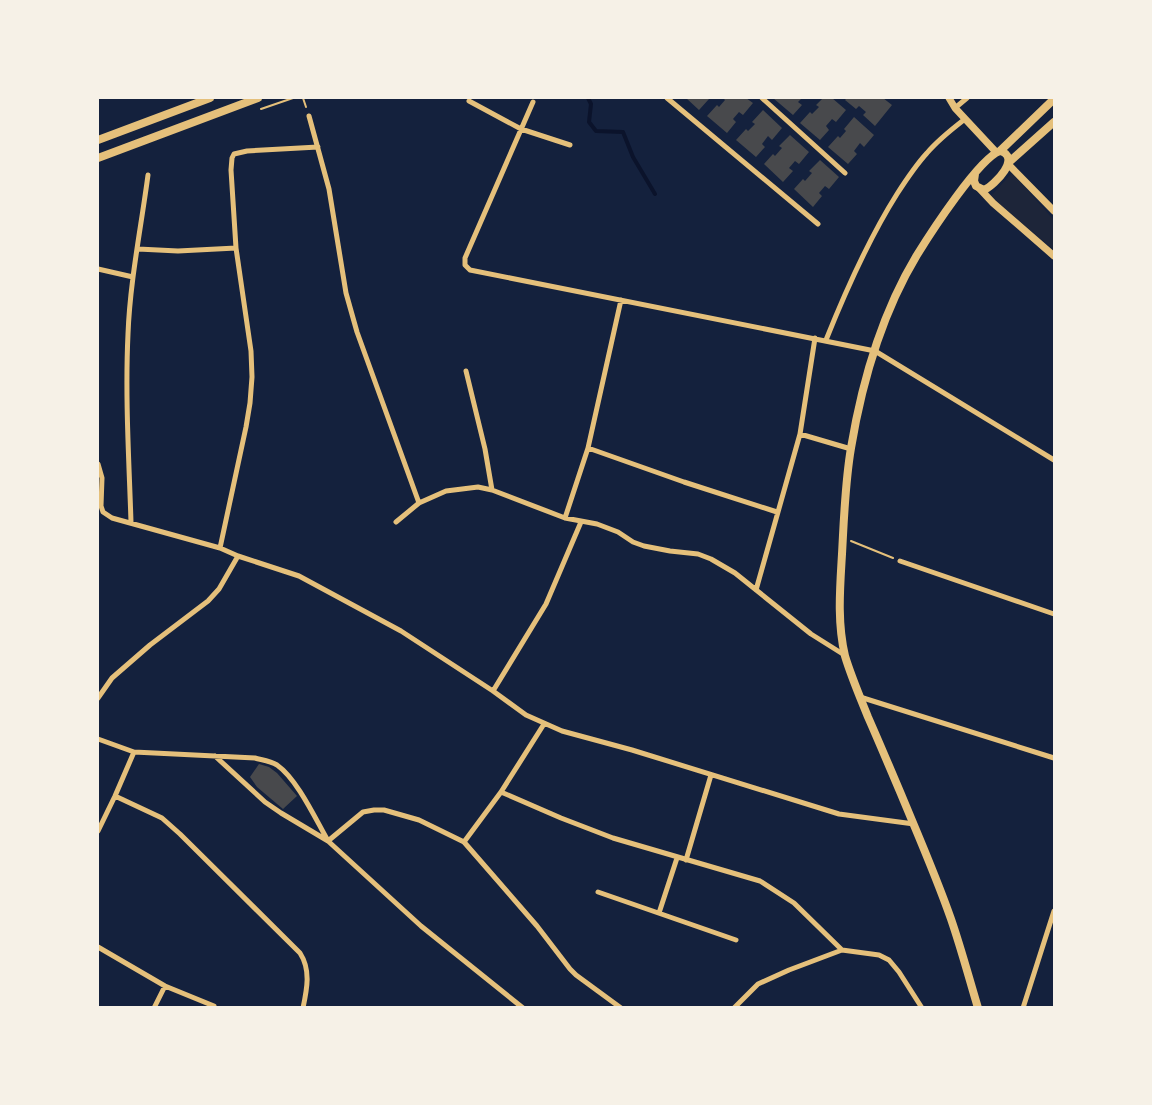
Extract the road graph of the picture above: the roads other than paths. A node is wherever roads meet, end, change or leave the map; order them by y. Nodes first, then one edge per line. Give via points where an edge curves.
1 (210, 98) edge
2 (258, 98) edge
3 (667, 98) edge
4 (762, 98) edge
5 (949, 98) edge
6 (967, 98) edge
7 (1054, 99) edge
8 (469, 101) dead end
9 (533, 102) dead end
10 (955, 108) junction
11 (309, 116) dead end
12 (965, 119) junction
13 (1054, 122) edge
14 (521, 129) junction
15 (98, 140) edge
16 (570, 145) dead end
17 (318, 147) junction
18 (998, 151) junction
19 (98, 158) edge
20 (1008, 164) junction
21 (845, 173) dead end
22 (975, 173) junction
23 (148, 175) dead end
24 (977, 187) junction
25 (960, 192) junction
26 (1054, 211) edge
27 (818, 224) dead end
28 (236, 248) junction
29 (138, 249) junction
30 (1054, 256) edge
31 (98, 269) edge
32 (134, 277) junction
33 (621, 300) junction
34 (815, 338) junction
35 (826, 340) junction
36 (875, 351) junction
37 (466, 371) dead end
38 (800, 434) junction
39 (588, 448) junction
40 (851, 449) junction
41 (1054, 460) edge
42 (98, 464) edge
43 (492, 490) junction
44 (419, 503) junction
45 (777, 512) junction
46 (565, 518) junction
47 (131, 522) junction
48 (396, 522) dead end
49 (581, 522) junction
50 (220, 548) junction
51 (238, 556) junction
52 (900, 561) road end
53 (756, 590) junction
54 (1054, 614) edge
55 (846, 656) junction
56 (493, 691) junction
57 (860, 697) junction
58 (98, 698) edge
59 (544, 724) junction
60 (98, 739) edge
61 (134, 752) junction
62 (215, 756) junction
63 (1054, 758) edge
64 (711, 775) junction
65 (501, 792) junction
66 (115, 796) junction
67 (914, 824) junction
68 (98, 831) edge
69 (328, 841) junction
70 (464, 842) junction
71 (677, 858) junction
72 (686, 860) junction
73 (598, 892) dead end
74 (1054, 911) edge
75 (659, 913) junction
76 (736, 940) dead end
77 (98, 947) edge
78 (842, 950) junction
79 (165, 986) junction
80 (214, 1006) dead end
81 (154, 1008) edge
82 (303, 1008) edge
83 (523, 1008) edge
84 (621, 1008) edge
85 (734, 1008) edge
86 (922, 1008) edge
87 (978, 1008) edge
88 (1023, 1008) edge

1 - 15 main road
2 - 19 main road
3 - 27 street
4 - 21 street
5 - 10 street
6 - 10 street
7 - 18 main road
8 - 14 street
9 - 14 street
10 - 12 street
11 - 17 street
12 - 18 street
12 - 35 street via 941,138 904,183 852,279
13 - 20 main road
14 - 16 street
14 - 33 street via 465,258 465,266 474,272
17 - 28 street via 234,154 231,170
17 - 44 street via 357,332
18 - 20 main road via 1007,154
18 - 22 main road
20 - 24 main road via 990,187
20 - 26 street
22 - 24 main road
22 - 25 main road
23 - 29 street
24 - 25 main road
24 - 30 street
25 - 36 main road via 911,264
28 - 29 street
28 - 50 street via 252,377
29 - 32 street
31 - 32 street
32 - 47 street via 127,392
33 - 34 street
33 - 39 street
34 - 35 street
34 - 38 street
35 - 36 street
36 - 40 main road
36 - 41 street
37 - 43 street
38 - 40 street
38 - 45 street
39 - 45 street
39 - 46 street
40 - 55 main road via 840,605
42 - 47 street via 103,512
43 - 44 street via 478,487 446,491
43 - 46 street
44 - 48 street
45 - 53 street
46 - 49 street
47 - 50 street
49 - 53 street via 618,532 644,546 711,559
49 - 56 street via 546,604
50 - 51 street
51 - 56 street via 299,576 401,631
51 - 58 street via 208,601 112,678
52 - 54 street
53 - 55 street
55 - 57 main road
56 - 59 street
57 - 63 street
57 - 67 main road
59 - 64 street
59 - 65 street
60 - 61 street
61 - 62 street
61 - 66 street
62 - 69 street via 265,802
62 - 69 street via 255,758 278,766 298,789
64 - 67 street via 839,814
64 - 72 street
65 - 70 street
65 - 71 street via 614,838
66 - 68 street
66 - 82 street via 162,818 300,953 308,975
67 - 87 main road via 951,919
69 - 70 street via 363,812 384,810 419,820
69 - 83 street via 421,926
70 - 84 street via 570,969
71 - 72 street
71 - 75 street
72 - 78 street via 760,881 794,903
73 - 75 street
74 - 88 street
75 - 76 street
77 - 79 street
78 - 85 street via 758,984
78 - 86 street via 889,960
79 - 80 street
79 - 81 street

